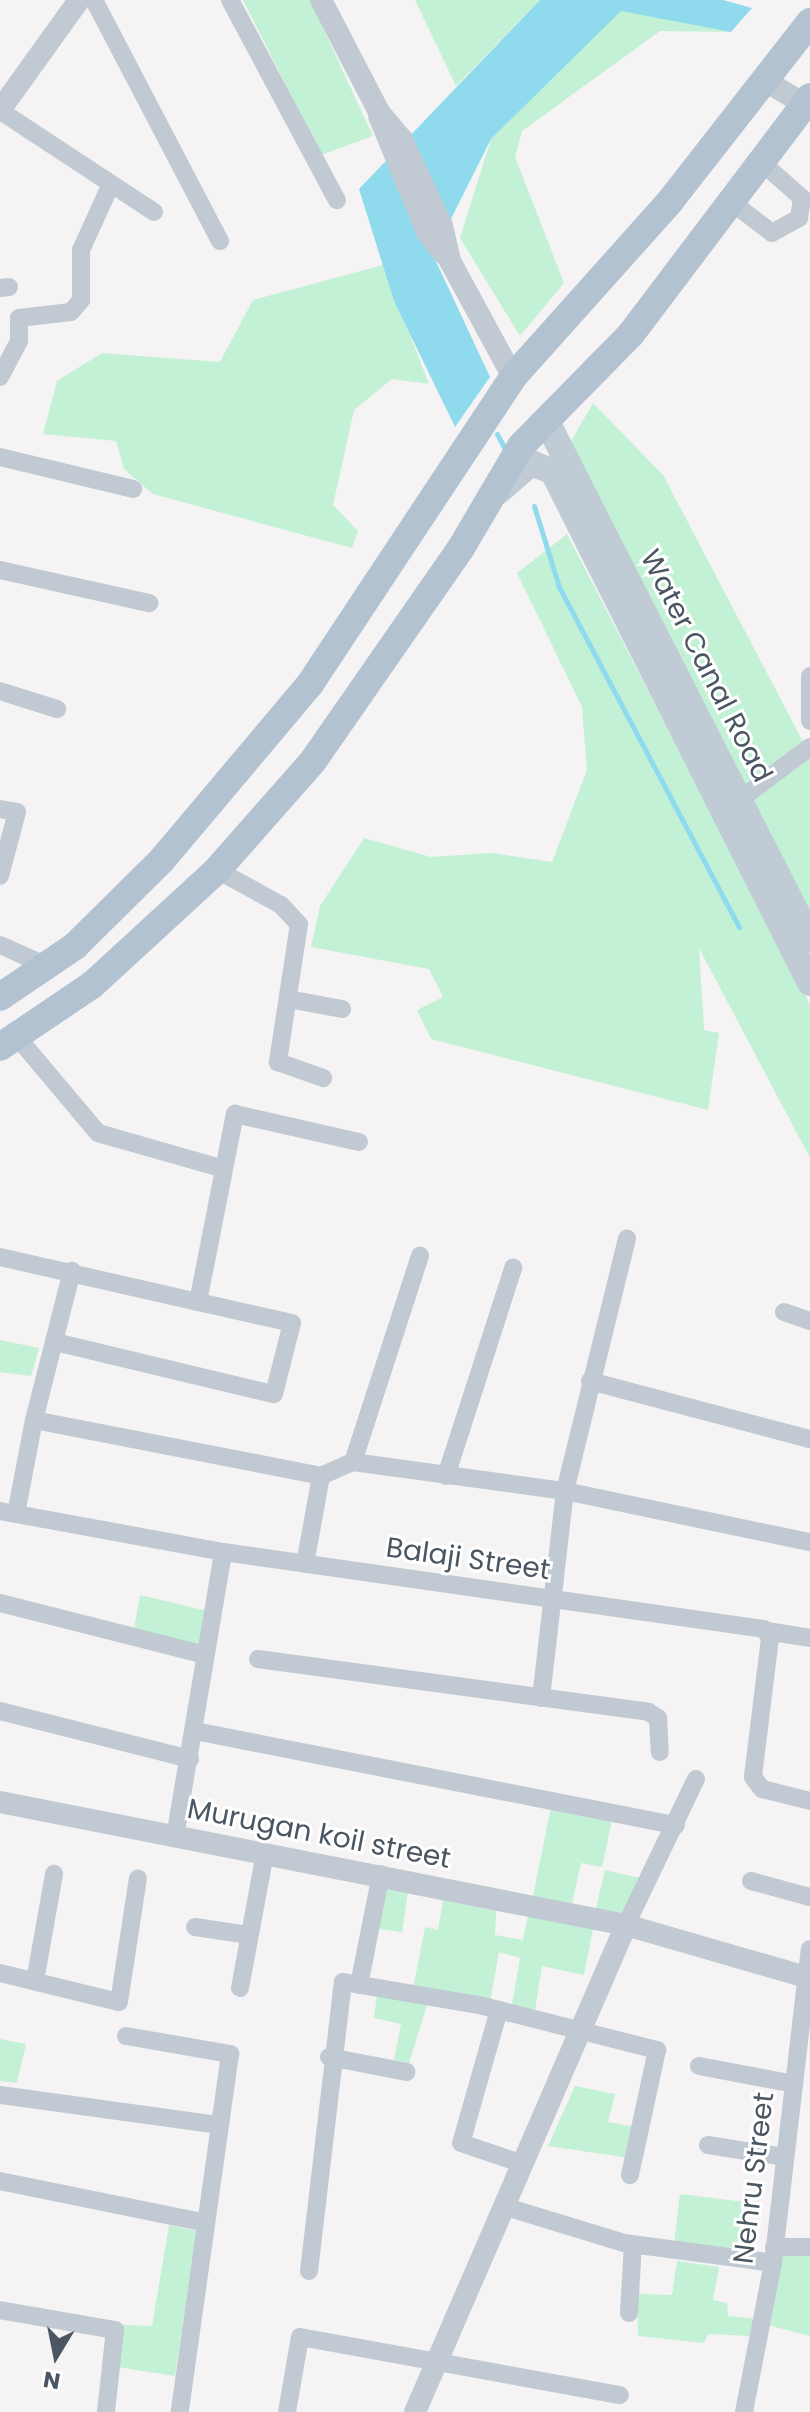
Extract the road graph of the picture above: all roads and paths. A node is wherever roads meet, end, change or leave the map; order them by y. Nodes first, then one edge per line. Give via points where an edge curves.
1 (79, 0) edge
2 (94, 0) edge
3 (230, 0) edge
4 (321, 0) edge
5 (810, 22) edge
6 (766, 81) junction
7 (808, 104) edge
8 (1, 111) edge
9 (760, 161) junction
10 (111, 184) junction
11 (337, 200) dead end
12 (729, 200) junction
13 (154, 212) dead end
14 (220, 241) dead end
15 (1, 366) edge
16 (513, 377) junction
17 (546, 420) junction
18 (0, 457) edge
19 (133, 489) dead end
20 (491, 499) junction
21 (0, 570) edge
22 (149, 603) dead end
23 (810, 676) edge
24 (0, 691) edge
25 (57, 709) dead end
26 (810, 721) edge
27 (810, 747) edge
28 (730, 807) junction
29 (0, 809) edge
30 (217, 870) junction
31 (0, 876) edge
32 (810, 939) edge
33 (0, 945) edge
34 (47, 966) junction
35 (810, 983) edge
36 (0, 997) edge
37 (288, 999) junction
38 (342, 1009) dead end
39 (9, 1043) edge
40 (323, 1078) dead end
41 (359, 1142) dead end
42 (221, 1168) junction
43 (627, 1239) dead end
44 (420, 1256) dead end
45 (0, 1257) edge
46 (513, 1268) dead end
47 (72, 1271) junction
48 (198, 1302) junction
49 (784, 1312) dead end
50 (810, 1321) edge
51 (55, 1342) junction
52 (590, 1381) junction
53 (34, 1420) junction
54 (810, 1439) edge
55 (353, 1462) junction
56 (321, 1476) junction
57 (446, 1476) junction
58 (565, 1491) junction
59 (8, 1512) edge
60 (810, 1542) edge
61 (223, 1552) junction
62 (305, 1564) junction
63 (550, 1599) junction
64 (0, 1603) edge
65 (767, 1631) junction
66 (810, 1638) edge
67 (206, 1655) junction
68 (258, 1659) dead end
69 (541, 1698) junction
70 (0, 1711) edge
71 (195, 1731) junction
72 (660, 1752) dead end
73 (190, 1759) junction
74 (696, 1779) dead end
75 (810, 1801) edge
76 (0, 1802) edge
77 (676, 1825) junction
78 (175, 1837) junction
79 (265, 1853) junction
80 (54, 1874) dead end
81 (380, 1876) junction
82 (138, 1878) dead end
83 (751, 1881) dead end
84 (810, 1897) edge
85 (626, 1925) junction
86 (195, 1927) dead end
87 (249, 1935) junction
88 (810, 1949) edge
89 (0, 1973) edge
90 (808, 1977) edge
91 (35, 1981) junction
92 (359, 1985) junction
93 (240, 1988) dead end
94 (499, 2010) junction
95 (584, 2029) junction
96 (126, 2036) dead end
97 (329, 2057) junction
98 (699, 2066) dead end
99 (407, 2072) dead end
100 (794, 2084) junction
101 (0, 2095) edge
102 (218, 2125) junction
103 (708, 2145) dead end
104 (785, 2157) junction
105 (523, 2164) junction
106 (630, 2175) dead end
107 (0, 2181) edge
108 (503, 2206) junction
109 (206, 2223) junction
110 (633, 2244) junction
111 (810, 2247) edge
112 (774, 2255) junction
113 (309, 2271) dead end
114 (0, 2310) edge
115 (629, 2313) dead end
116 (435, 2357) junction
117 (620, 2395) dead end
118 (747, 2411) edge
119 (106, 2412) edge
120 (180, 2412) edge
121 (287, 2412) edge
122 (415, 2412) edge

1 - 8 street
2 - 14 street
3 - 11 street
4 - 16 street
5 - 6 main road
6 - 7 street
6 - 16 main road
7 - 9 main road
8 - 10 street
9 - 12 main road
9 - 12 street via 802,198 799,218 772,233
10 - 13 street
10 - 15 street via 81,250 81,300 71,312 19,318 19,341
12 - 17 main road via 631,334
16 - 34 main road via 310,684 161,861
17 - 20 main road via 521,446
17 - 28 main road, Water Canal Road
18 - 19 street
20 - 28 main road, Water Canal Road via 531,463 553,472
20 - 30 main road via 313,761
21 - 22 street
23 - 26 street
24 - 25 street
27 - 28 street
28 - 32 main road, Water Canal Road
28 - 35 main road, Water Canal Road
29 - 31 street via 17,812
30 - 37 street via 281,905 299,924
30 - 39 main road via 92,985
33 - 34 street
34 - 36 main road
37 - 38 street
37 - 40 street via 278,1062
39 - 42 street via 98,1133
41 - 42 street via 235,1114
42 - 48 street
43 - 52 street
44 - 55 street
45 - 47 street
46 - 57 street
47 - 48 street
47 - 51 street
48 - 51 street via 292,1323 274,1394
49 - 50 street
51 - 53 street
52 - 54 street
52 - 58 street
53 - 56 street
53 - 59 street
55 - 56 street
55 - 57 street
56 - 62 street
57 - 58 street
58 - 60 street
58 - 63 street
59 - 61 street, Balaji Street
61 - 62 street, Balaji Street
61 - 67 street
62 - 63 street, Balaji Street
63 - 65 street, Balaji Street
63 - 69 street
64 - 67 street
65 - 66 street
65 - 75 street via 753,1777 762,1789
67 - 71 street
68 - 69 street
69 - 72 street via 648,1712 658,1718
70 - 73 street
71 - 73 street
71 - 77 street
73 - 78 street
74 - 77 street
76 - 78 street, Murugan koil street
77 - 85 street
78 - 79 street, Murugan koil street
79 - 81 street, Murugan koil street
79 - 87 street
80 - 91 street
81 - 85 street, Murugan koil street
81 - 92 street
82 - 91 street via 119,2002
83 - 84 street
85 - 90 street, Murugan koil street
85 - 95 street
86 - 87 street
87 - 93 street
88 - 90 street, Nehru Street
89 - 91 street
90 - 100 street, Nehru Street
92 - 94 street
92 - 97 street via 343,1982
94 - 95 street
94 - 105 street via 461,2143
95 - 105 street
95 - 106 street via 657,2050
96 - 102 street via 230,2054
97 - 99 street
97 - 113 street
98 - 100 street
100 - 104 street, Nehru Street
101 - 102 street
102 - 109 street
103 - 104 street
104 - 112 street, Nehru Street
105 - 108 street
107 - 109 street
108 - 110 street
108 - 116 street
109 - 120 street
110 - 112 street
110 - 115 street
111 - 112 street
112 - 118 street, Nehru Street
114 - 119 street via 115,2330
116 - 117 street
116 - 121 street via 300,2337
116 - 122 street

